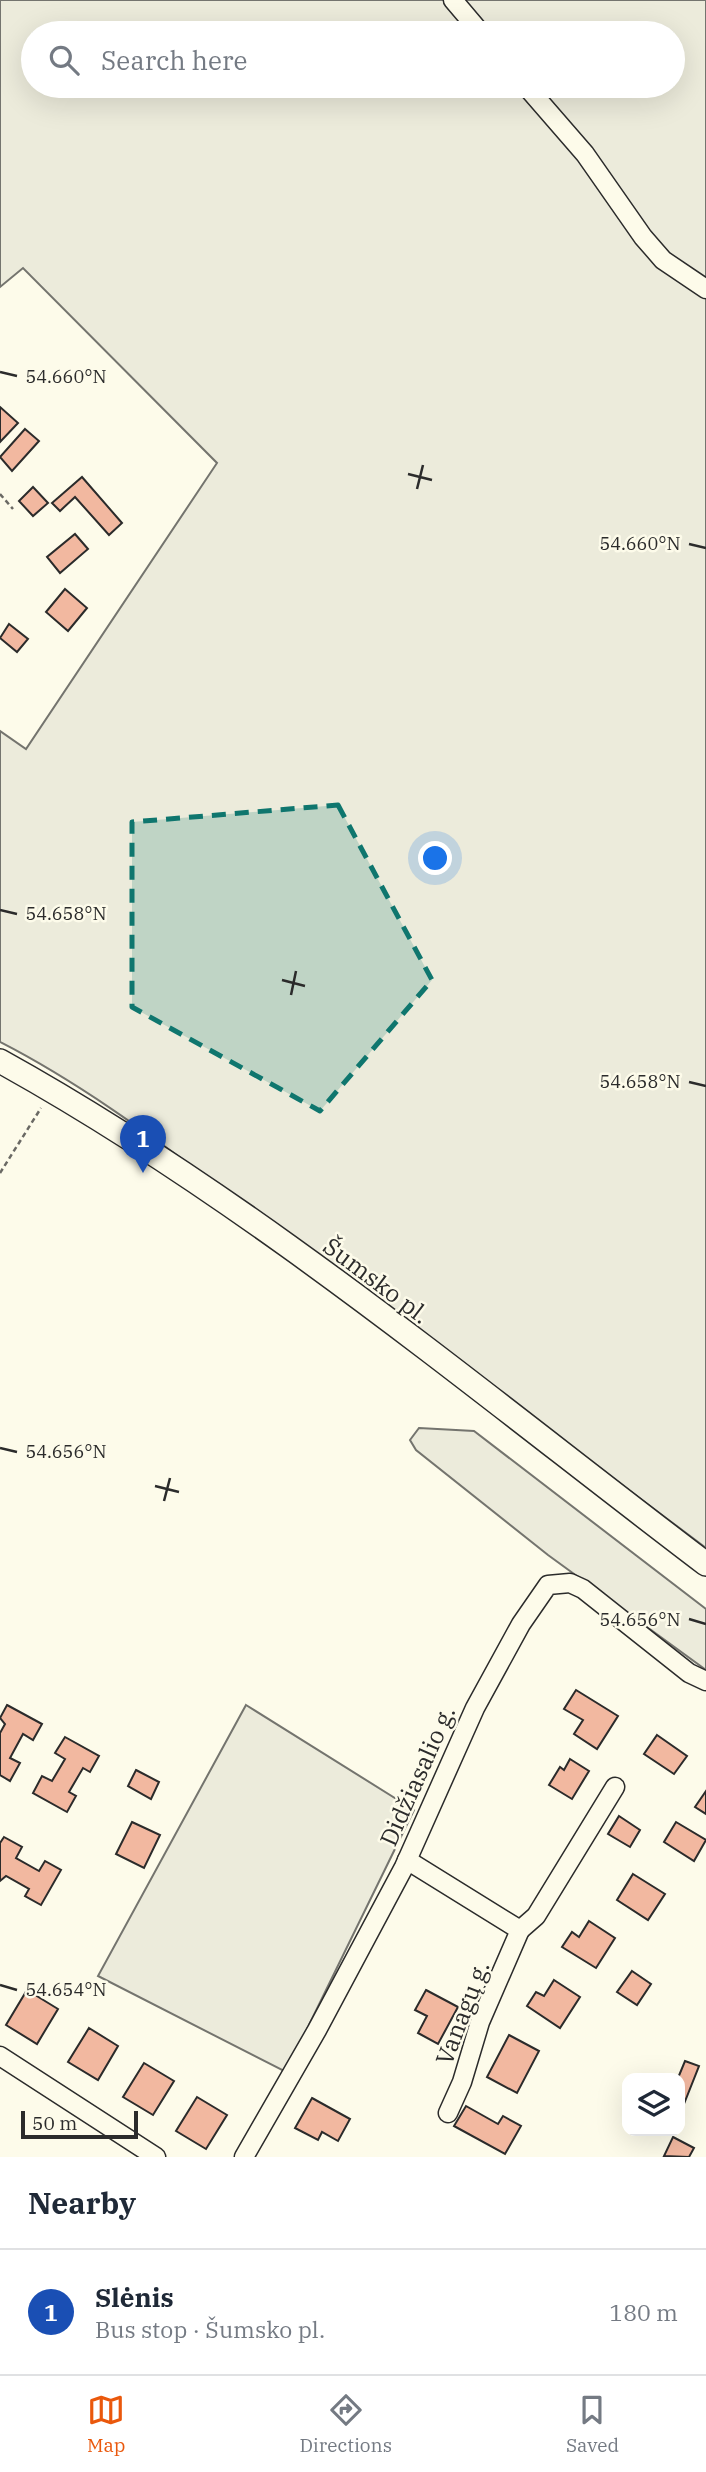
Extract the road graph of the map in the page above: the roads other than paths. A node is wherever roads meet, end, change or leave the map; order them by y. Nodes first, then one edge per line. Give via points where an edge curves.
1 (453, 0) edge
2 (471, 21) edge
3 (536, 98) edge
4 (706, 289) edge
5 (0, 1061) edge
6 (706, 1564) edge
7 (706, 1681) edge
8 (615, 1787) dead end
9 (407, 1860) junction
10 (520, 1930) junction
11 (0, 2056) edge
12 (448, 2113) dead end
13 (156, 2157) edge
14 (244, 2157) edge

1 - 2 street
3 - 4 street via 585,154 656,252
5 - 6 main road, Šumsko pl. via 252,1220
7 - 9 street, Didžiasalio g. via 583,1589 570,1583 548,1585 475,1707
8 - 10 street, Vanagų g. via 536,1916
9 - 10 street
9 - 14 street, Didžiasalio g.
10 - 12 street, Vanagų g. via 480,2022
11 - 13 street

